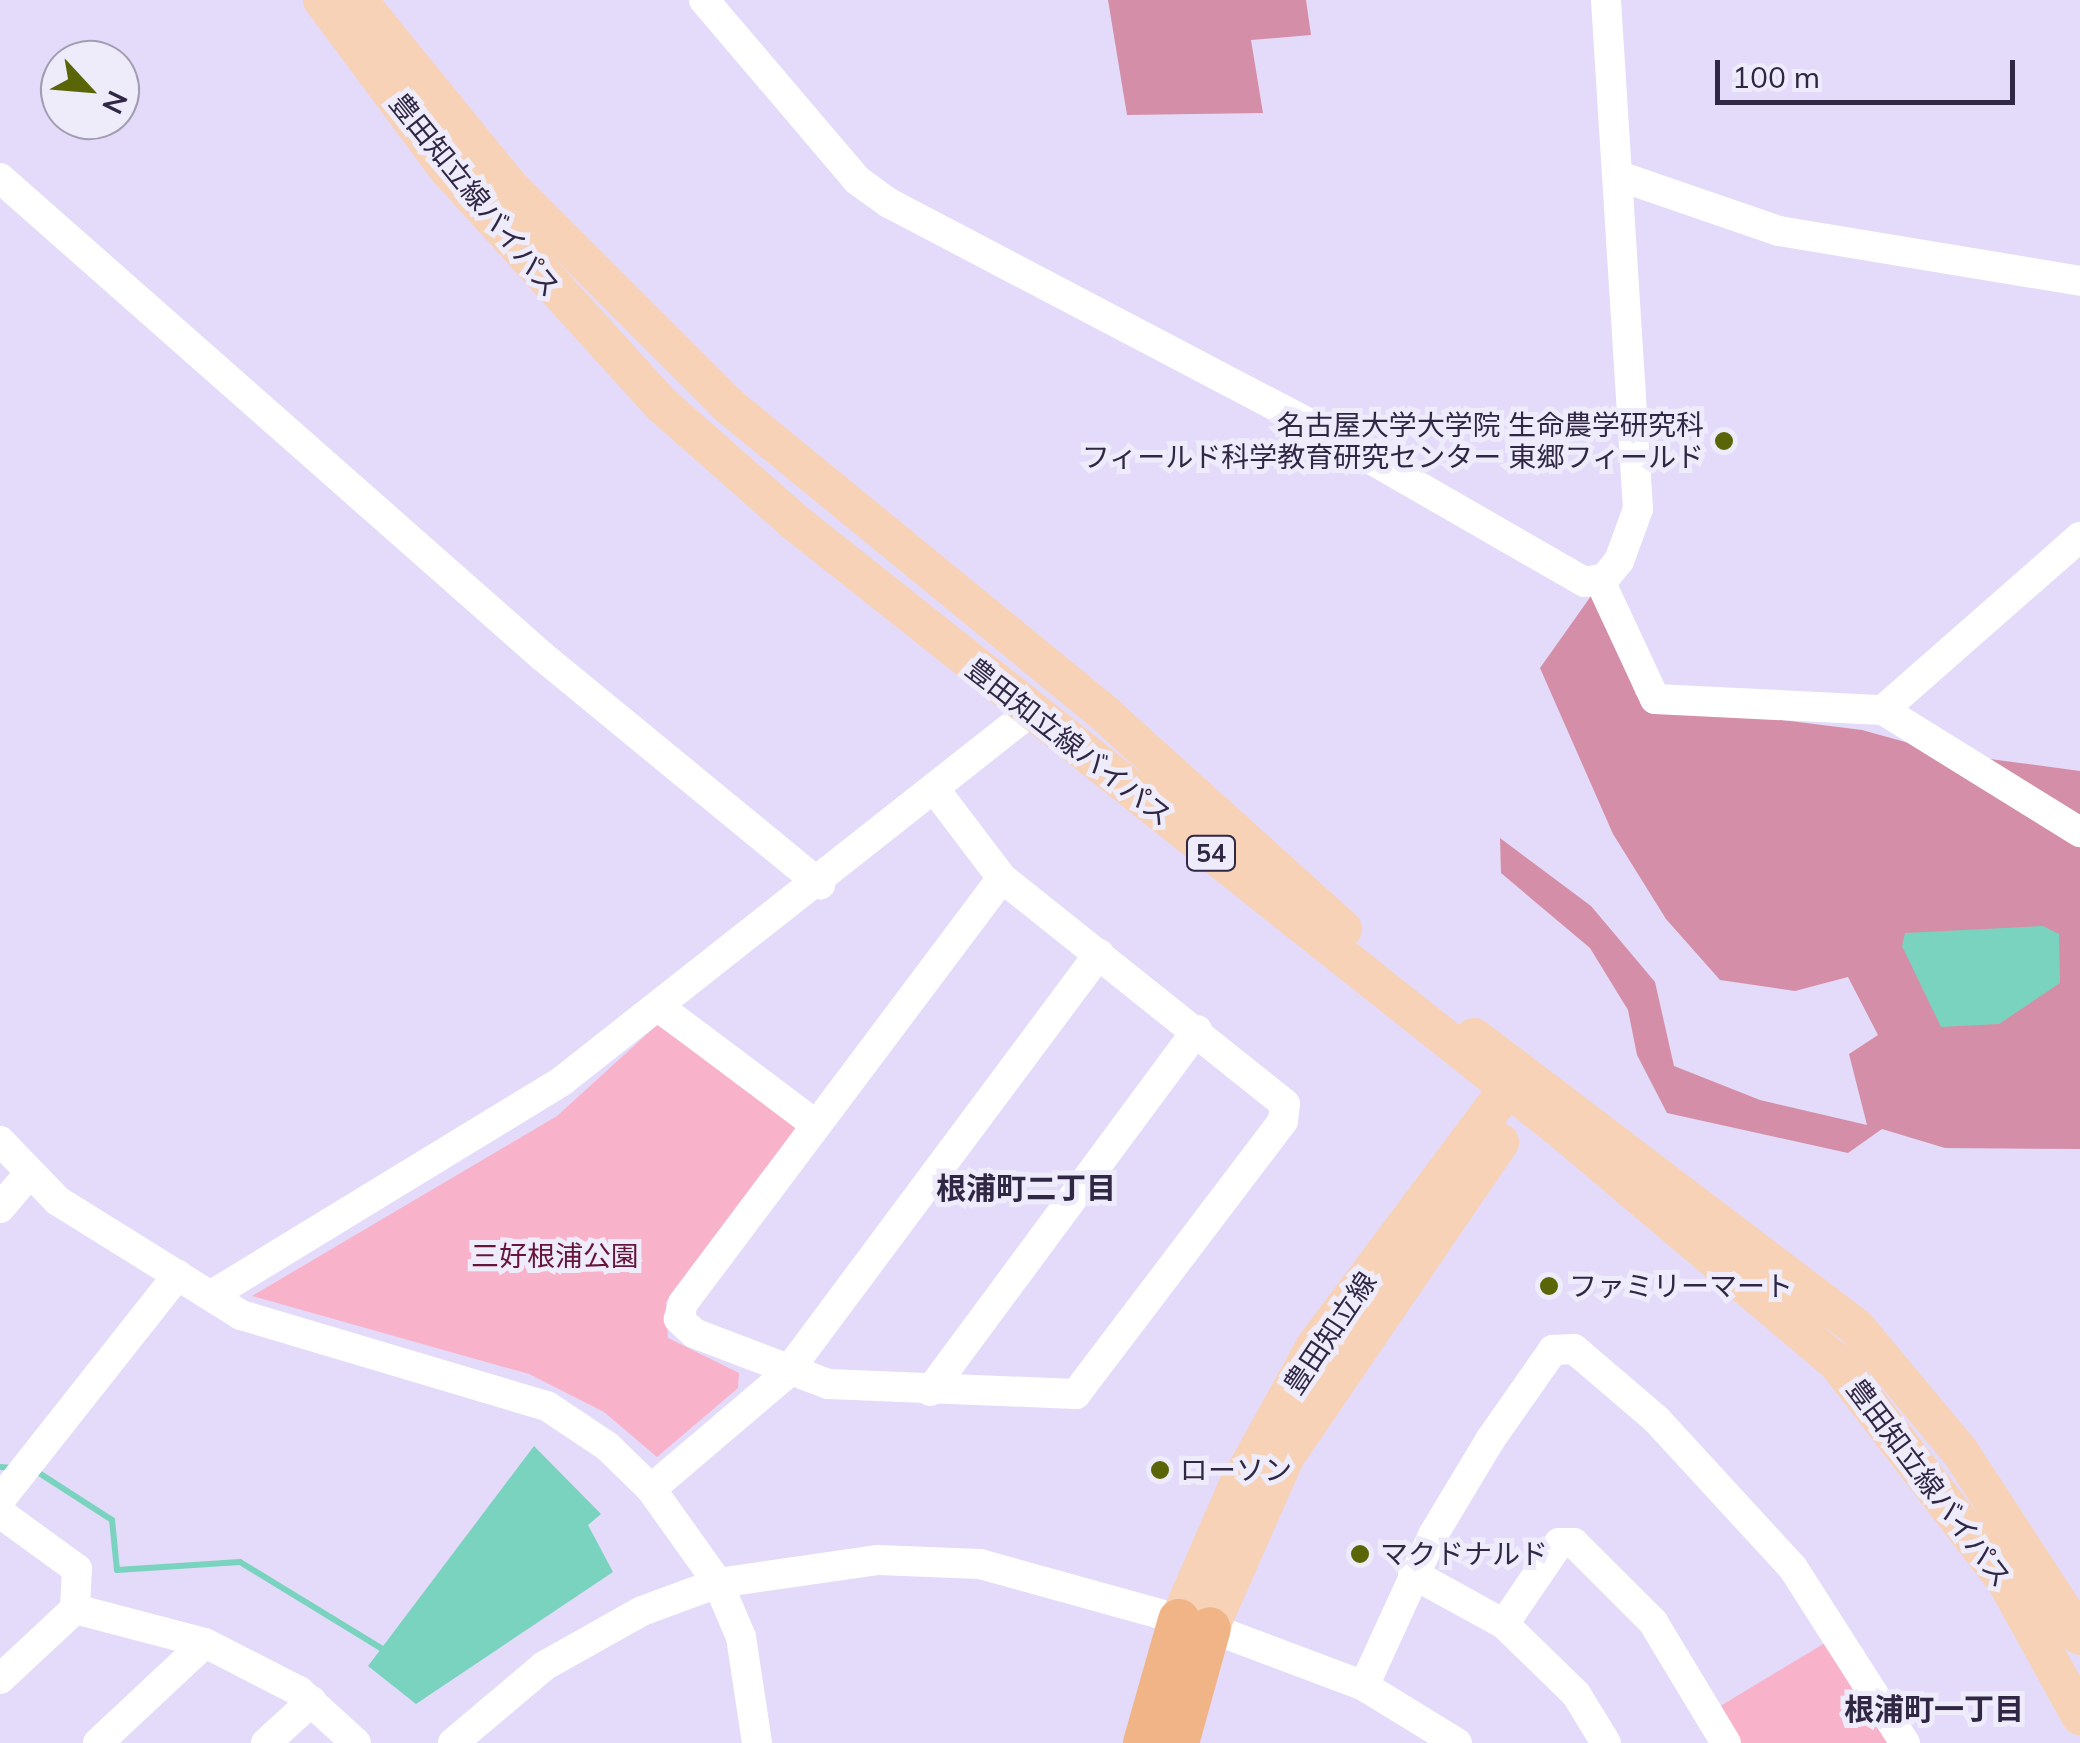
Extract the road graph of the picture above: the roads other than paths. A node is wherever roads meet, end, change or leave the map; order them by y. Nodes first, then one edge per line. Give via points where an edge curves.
1 (322, 0) edge
2 (358, 0) edge
3 (704, 0) edge
4 (1606, 0) edge
5 (1619, 176) junction
6 (0, 178) edge
7 (2080, 282) edge
8 (2080, 537) edge
9 (1600, 581) junction
10 (1883, 710) junction
11 (1030, 712) junction
12 (936, 792) junction
13 (2080, 832) edge
14 (1002, 878) junction
15 (820, 884) junction
16 (1100, 954) junction
17 (659, 1007) junction
18 (1197, 1030) junction
19 (1523, 1087) junction
20 (816, 1125) junction
21 (0, 1141) edge
22 (28, 1175) junction
23 (0, 1208) edge
24 (178, 1275) junction
25 (214, 1293) junction
26 (786, 1374) junction
27 (930, 1391) junction
28 (651, 1488) junction
29 (0, 1500) edge
30 (0, 1513) edge
31 (1413, 1574) junction
32 (718, 1584) junction
33 (75, 1609) junction
34 (1195, 1624) junction
35 (1504, 1624) junction
36 (2080, 1636) edge
37 (206, 1643) junction
38 (0, 1679) edge
39 (1364, 1686) junction
40 (312, 1701) junction
41 (2080, 1716) edge
42 (98, 1743) edge
43 (266, 1743) edge
44 (356, 1743) edge
45 (453, 1743) edge
46 (756, 1743) edge
47 (1144, 1743) edge
48 (1178, 1743) edge
49 (1457, 1743) edge
50 (1606, 1743) edge
51 (1726, 1743) edge
52 (1906, 1743) edge

1 - 11 main road, 豊田知立線バイパス / 54 via 446,166 604,347 796,523
2 - 19 main road, 豊田知立線バイパス / 54 via 511,188 728,406 1104,714
3 - 9 street via 857,180 889,203 1308,423 1585,582
4 - 5 street
5 - 7 street via 1779,232
5 - 9 street via 1638,509 1619,561
6 - 15 street via 528,644
8 - 10 street
9 - 10 street via 1643,690 1662,703
10 - 13 street
11 - 12 street
11 - 19 main road, 豊田知立線バイパス / 54
12 - 14 street
12 - 15 street
14 - 16 street
14 - 20 street
15 - 17 street
16 - 18 street
16 - 26 street
17 - 20 street
17 - 25 street via 540,1096
18 - 27 street
18 - 27 street via 1285,1104 1237,1183 1076,1394
19 - 34 main road, 豊田知立線 via 1315,1346 1236,1489
19 - 36 main road, 豊田知立線バイパス / 54 via 1857,1328 1961,1453
19 - 41 main road, 豊田知立線バイパス / 54 via 1838,1364 2007,1584
20 - 26 street via 680,1312 694,1332
21 - 22 street
22 - 23 street
22 - 24 street
24 - 25 street
24 - 29 street
25 - 28 street via 241,1315 547,1406
26 - 27 street
26 - 28 street
28 - 32 street
30 - 33 street via 77,1569
31 - 35 street
31 - 39 street
31 - 52 street via 1536,1370 1553,1350 1574,1349 1656,1419 1793,1568
32 - 34 street via 878,1560 980,1564
32 - 45 street via 571,1648
32 - 46 street via 741,1637
33 - 37 street
33 - 38 street
34 - 39 street
34 - 47 highway
34 - 48 highway
35 - 50 street via 1576,1694
35 - 51 street via 1558,1544 1574,1543 1654,1622
37 - 40 street
37 - 42 street
39 - 49 street
40 - 43 street
40 - 44 street

